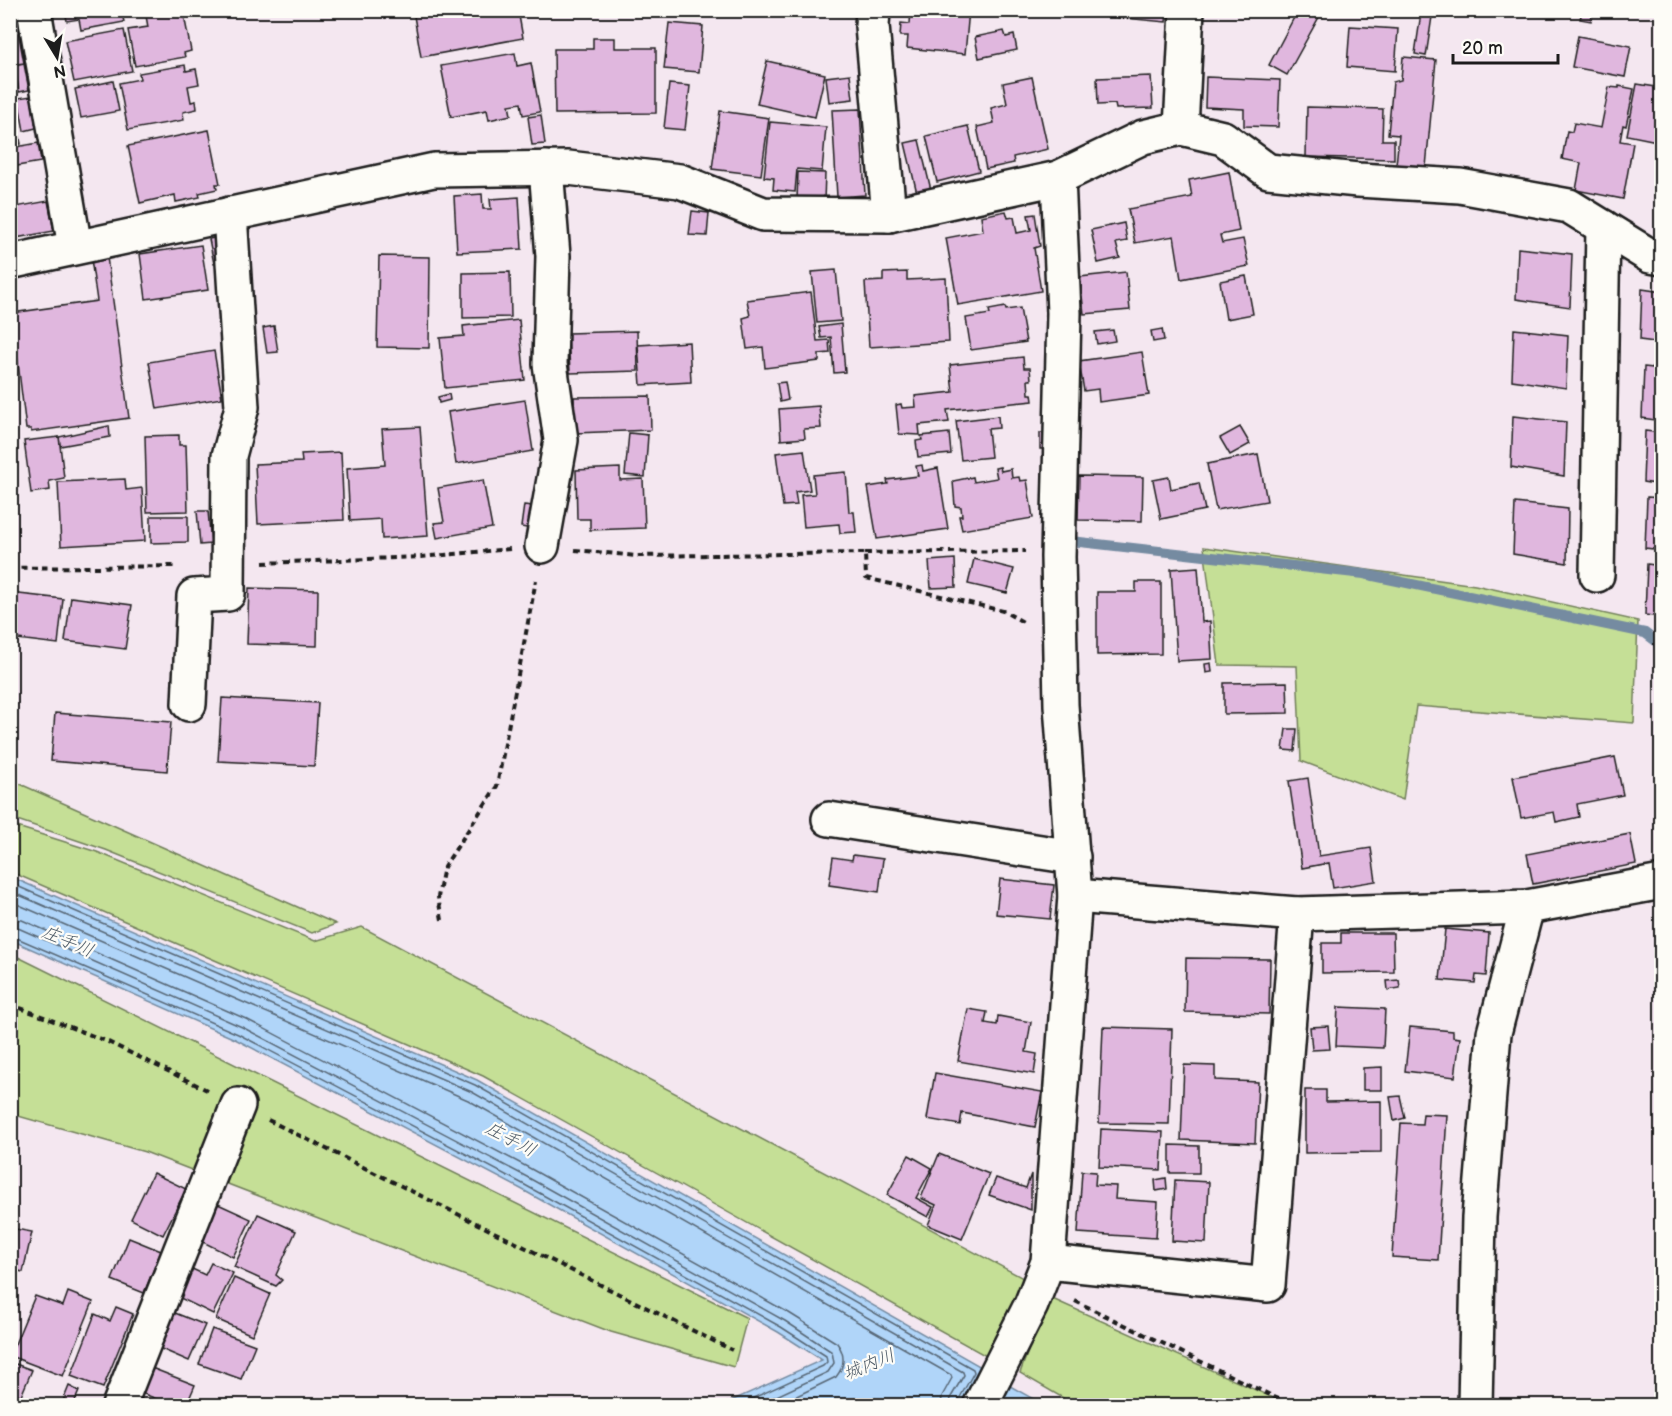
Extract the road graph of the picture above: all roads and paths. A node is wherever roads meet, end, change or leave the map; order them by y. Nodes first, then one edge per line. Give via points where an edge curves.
1 (34, 10) edge
2 (873, 10) edge
3 (1186, 10) edge
4 (1181, 128) junction
5 (546, 168) junction
6 (1058, 178) junction
7 (230, 214) junction
8 (889, 215) junction
9 (1603, 227) junction
10 (75, 247) junction
11 (1662, 258) edge
12 (10, 262) edge
13 (542, 546) junction
14 (1059, 550) junction
15 (865, 554) junction
16 (229, 565) junction
17 (10, 568) edge
18 (1597, 575) dead end
19 (1060, 643) junction
20 (189, 704) dead end
21 (828, 819) dead end
22 (1072, 857) junction
23 (1662, 882) edge
24 (1075, 896) junction
25 (1527, 907) junction
26 (1297, 914) junction
27 (442, 920) dead end
28 (10, 1004) edge
29 (238, 1105) junction
30 (1039, 1283) junction
31 (732, 1350) dead end
32 (119, 1406) edge
33 (980, 1406) edge
34 (1293, 1406) edge
35 (1475, 1406) edge

1 - 10 street
2 - 8 street
3 - 4 street
4 - 6 street via 1143,137
4 - 9 street via 1223,138 1268,171 1460,186 1569,206
5 - 7 street via 434,170
5 - 8 street via 680,181 763,214
5 - 13 street via 553,256 550,364 561,440
6 - 8 street
6 - 14 street via 1064,313
7 - 10 street
7 - 16 street via 242,407 229,456
9 - 11 street via 1650,256
9 - 18 street
10 - 12 street
13 - 15 path via 637,556
13 - 16 path via 421,557
13 - 27 path via 497,786 444,867 438,897
14 - 15 path
14 - 19 street
15 - 19 path via 866,578 1003,611
16 - 17 path
16 - 20 street via 228,594 194,596
19 - 22 street
21 - 22 street
22 - 24 street
23 - 25 street
24 - 26 street
24 - 30 street
25 - 26 street
25 - 35 street via 1494,1033 1479,1217
26 - 30 street via 1268,1285
28 - 29 path via 106,1041
29 - 31 path
29 - 32 street
30 - 33 street
30 - 34 path

